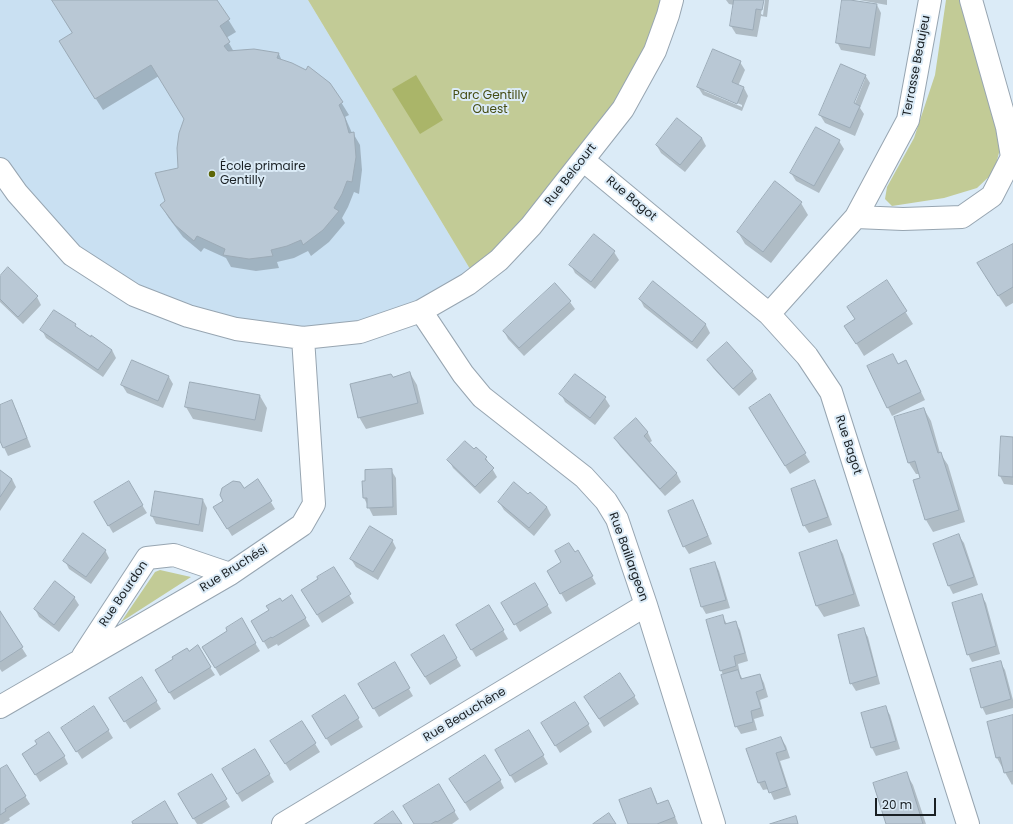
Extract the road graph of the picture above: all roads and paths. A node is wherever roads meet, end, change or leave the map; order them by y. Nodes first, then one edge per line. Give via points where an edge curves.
1 (672, 0) edge
2 (930, 0) edge
3 (971, 0) edge
4 (584, 160) junction
5 (0, 169) edge
6 (856, 217) junction
7 (421, 311) junction
8 (769, 314) junction
9 (303, 338) junction
10 (230, 574) junction
11 (646, 606) junction
12 (80, 660) junction
13 (0, 708) edge
14 (283, 824) edge
15 (714, 824) edge
16 (968, 824) edge

1 - 4 street, Rue Belcourt via 655,51 623,109
2 - 6 street, Terrasse Beaujeu via 908,120
3 - 6 street via 1007,127 1012,157 992,196 962,218
4 - 7 street, Rue Belcourt via 531,226 499,260 468,284
4 - 8 street, Rue Bagot
5 - 9 street, Rue Belcourt via 17,193 72,255 134,295 188,316 236,329
6 - 8 street, Terrasse Beaujeu
7 - 9 street, Rue Belcourt via 360,332
7 - 11 street, Rue Baillargeon via 463,374 482,397 584,477 606,501 617,519
8 - 16 street, Rue Bagot via 807,356 831,392
9 - 10 street, Rue Bruchési via 314,504 302,525
10 - 12 street, Rue Bruchési
10 - 12 street, Rue Bourdon via 174,556 147,558
11 - 14 street, Rue Beauchêne
11 - 15 street, Rue Baillargeon
12 - 13 street, Rue Bruchési

